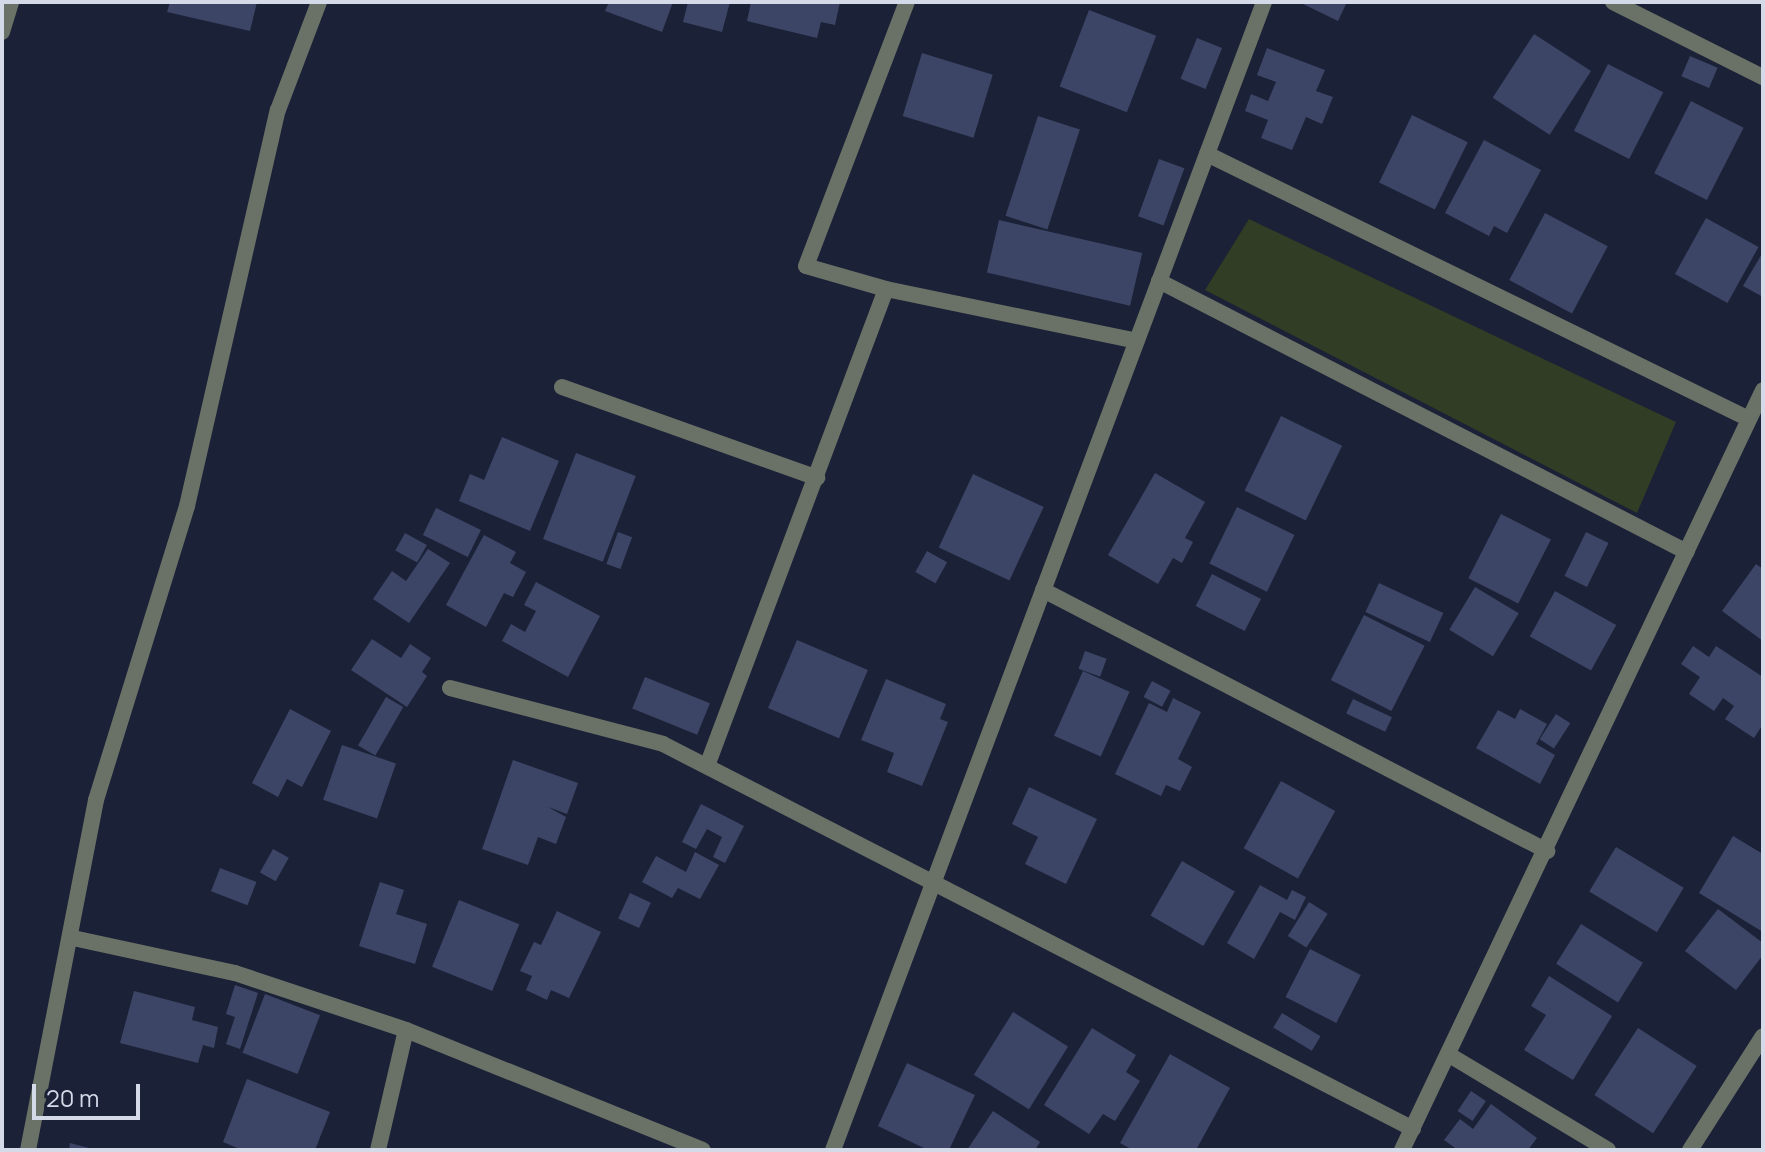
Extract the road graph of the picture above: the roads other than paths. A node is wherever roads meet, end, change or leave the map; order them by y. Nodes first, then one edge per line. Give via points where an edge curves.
1 (11, 2) edge
2 (319, 2) edge
3 (907, 2) edge
4 (1264, 2) edge
5 (1613, 2) edge
6 (2, 32) edge
7 (1763, 77) edge
8 (1207, 154) junction
9 (1159, 281) junction
10 (886, 289) junction
11 (1137, 341) junction
12 (562, 387) dead end
13 (1763, 390) edge
14 (1749, 419) junction
15 (817, 478) junction
16 (1687, 552) junction
17 (1043, 590) junction
18 (450, 688) dead end
19 (707, 766) junction
20 (1547, 851) junction
21 (935, 879) junction
22 (73, 938) junction
23 (406, 1030) junction
24 (1763, 1036) edge
25 (1451, 1056) junction
26 (1413, 1129) junction
27 (28, 1150) edge
28 (378, 1150) edge
29 (703, 1150) edge
30 (833, 1150) edge
31 (1402, 1150) edge
32 (1608, 1150) edge
33 (1690, 1150) edge

1 - 6 street
2 - 22 street via 278,110 187,506 96,800
3 - 10 street via 806,266
4 - 8 street
5 - 7 street
8 - 9 street
8 - 14 street
9 - 11 street
9 - 16 street
10 - 11 street
10 - 15 street
11 - 17 street
12 - 15 street
13 - 14 street
14 - 16 street
15 - 19 street
16 - 20 street
17 - 20 street
17 - 21 street
18 - 19 street via 663,744
19 - 21 street
20 - 25 street
21 - 26 street
21 - 30 street
22 - 23 street via 235,973
22 - 27 street
23 - 28 street
23 - 29 street
24 - 33 street
25 - 26 street
25 - 32 street
26 - 31 street

